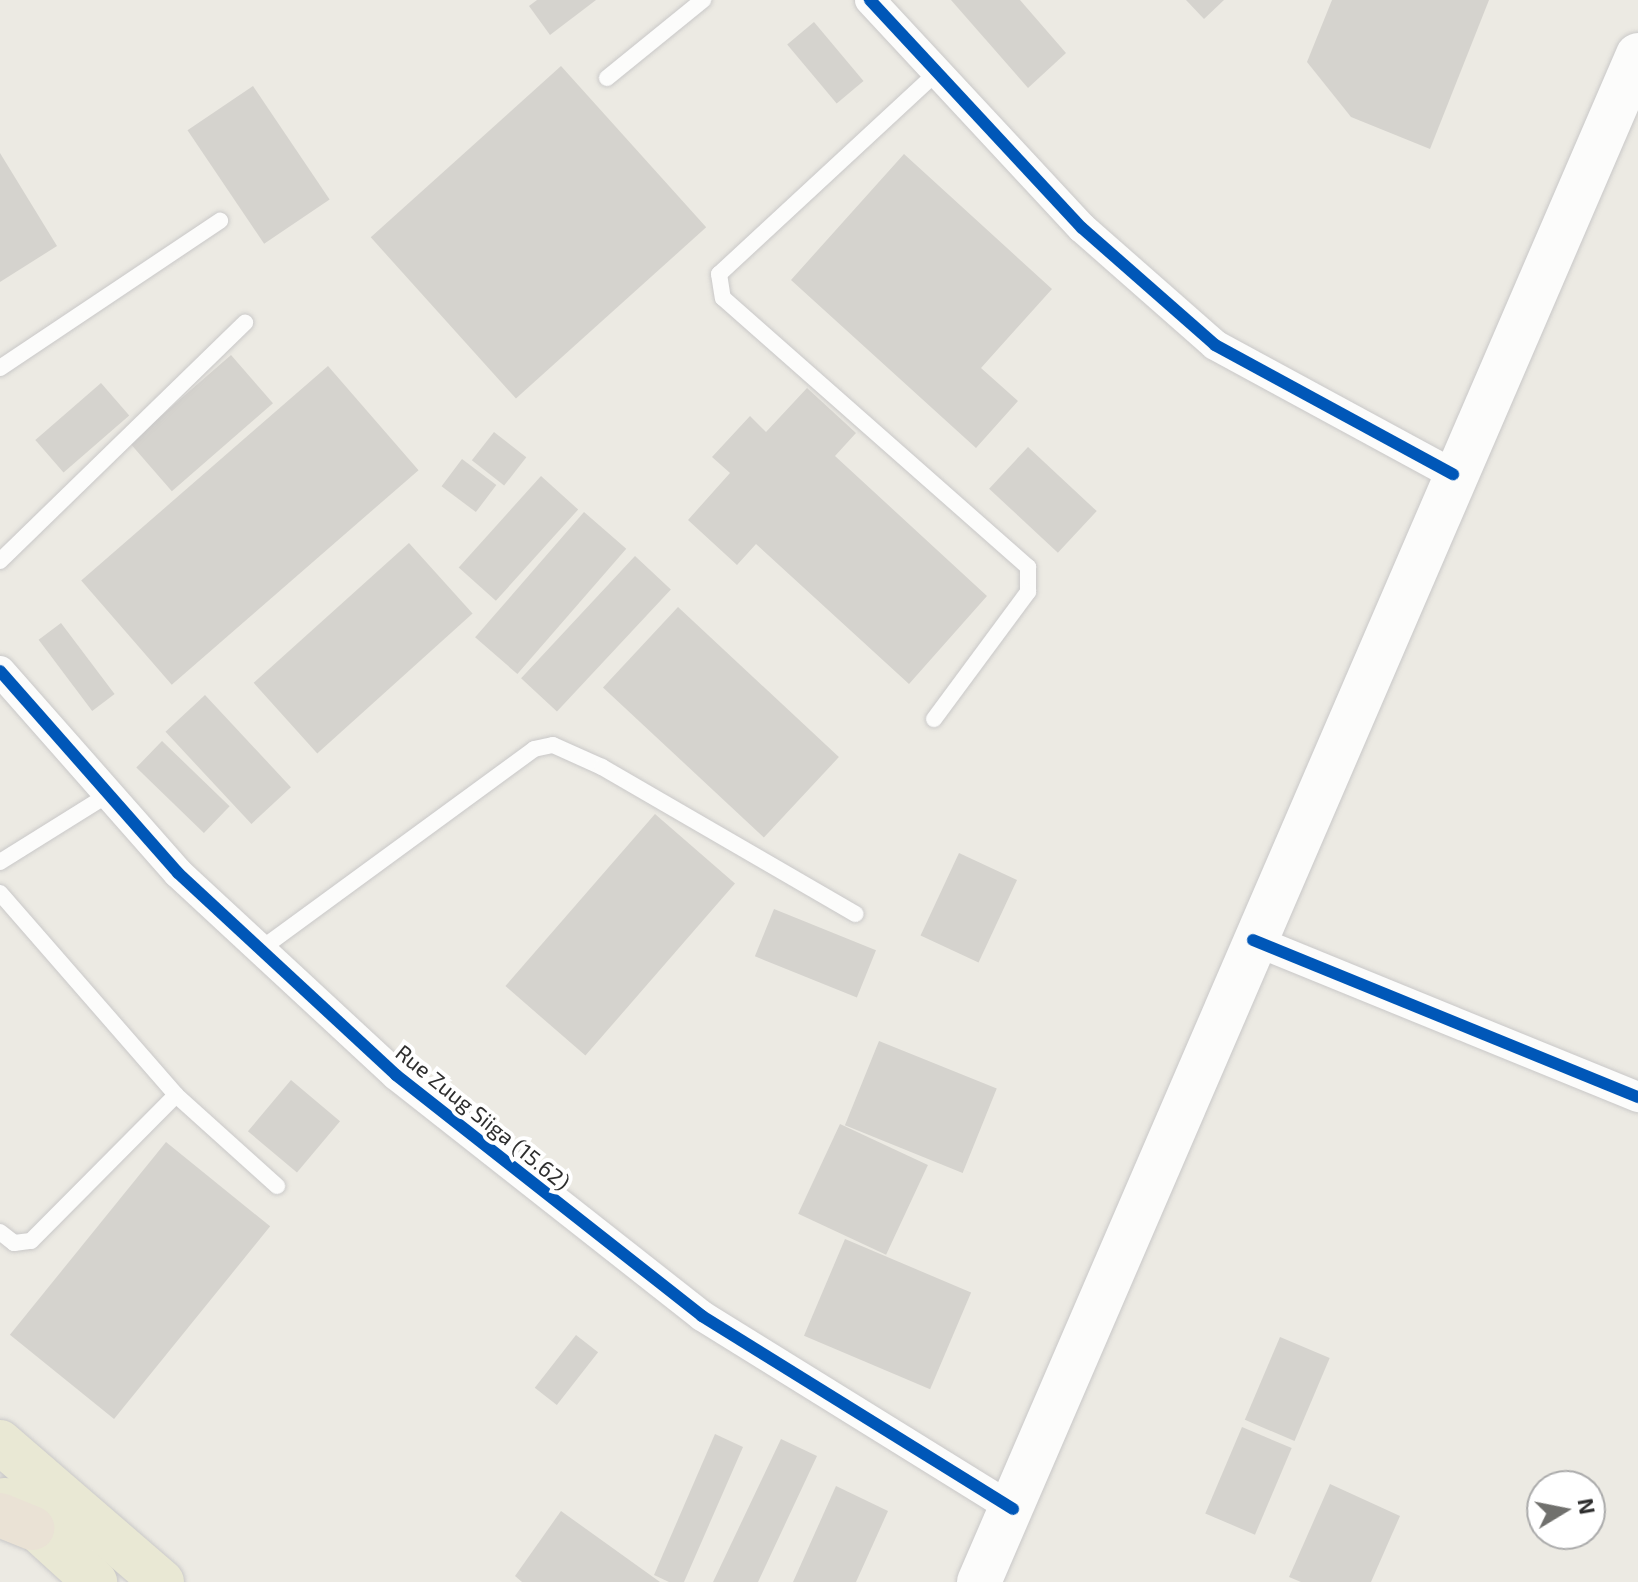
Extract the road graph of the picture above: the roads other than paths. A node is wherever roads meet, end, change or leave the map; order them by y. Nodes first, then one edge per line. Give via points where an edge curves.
1 (703, 0) edge
2 (870, 0) edge
3 (1638, 55) edge
4 (934, 75) junction
5 (607, 78) dead end
6 (220, 221) dead end
7 (245, 323) dead end
8 (0, 368) edge
9 (1453, 474) junction
10 (0, 561) edge
11 (0, 671) edge
12 (934, 719) dead end
13 (109, 794) junction
14 (0, 862) edge
15 (0, 893) edge
16 (856, 914) dead end
17 (1253, 940) junction
18 (261, 949) junction
19 (176, 1095) junction
20 (1638, 1097) edge
21 (277, 1186) dead end
22 (0, 1232) edge
23 (0, 1442) edge
24 (0, 1495) edge
25 (1013, 1509) junction
26 (16, 1521) edge
27 (89, 1580) edge
28 (162, 1582) edge
29 (979, 1582) edge

1 - 5 lane
2 - 4 street
3 - 9 main road
4 - 9 street via 1082,228 1215,345
4 - 12 lane via 719,274 723,298 1028,567 1028,592
6 - 8 lane
7 - 10 lane
9 - 17 main road
11 - 13 street, Rue Zuug Siiga (15.62)
13 - 14 lane
13 - 18 street, Rue Zuug Siiga (15.62) via 178,873
15 - 19 lane
16 - 18 lane via 602,767 553,745 534,749
17 - 20 street
17 - 25 main road
18 - 25 street, Rue Zuug Siiga (15.62) via 396,1075 702,1316
19 - 21 lane
19 - 22 lane via 31,1241 14,1243
23 - 28 main road
24 - 26 main road
25 - 29 main road
26 - 27 main road

